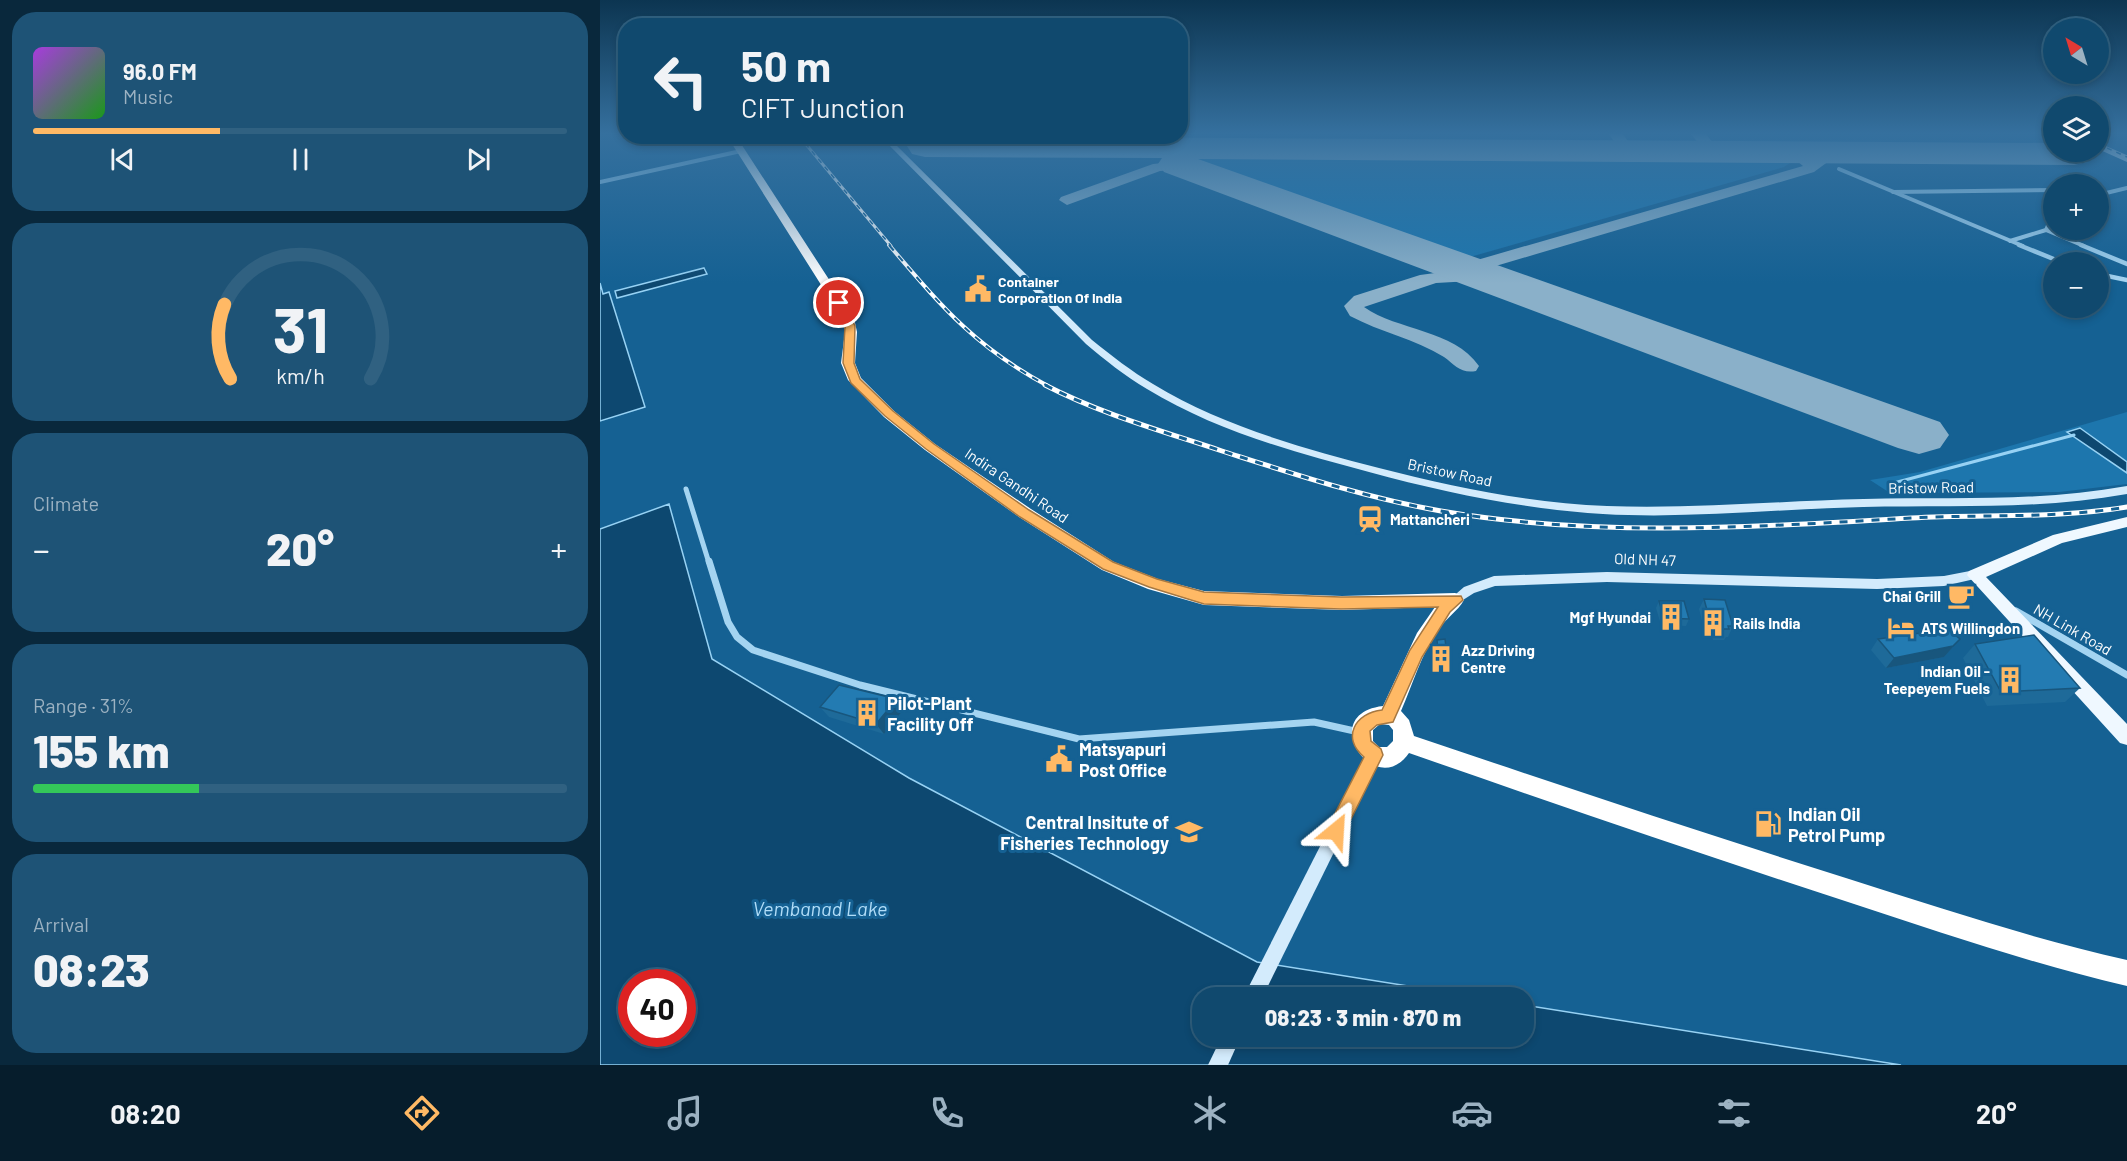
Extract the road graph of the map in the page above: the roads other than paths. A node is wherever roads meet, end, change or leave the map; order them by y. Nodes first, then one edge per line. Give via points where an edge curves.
1 (761, 184) edge
2 (931, 184) edge
3 (1872, 184) edge
4 (2127, 188) edge
5 (2043, 190) edge
6 (1891, 192) junction
7 (2109, 192) edge
8 (2043, 231) edge
9 (2070, 240) edge
10 (2010, 242) junction
11 (2043, 255) edge
12 (2127, 264) edge
13 (2109, 276) edge
14 (2127, 280) edge
15 (686, 489) dead end
16 (2127, 490) edge
17 (2127, 522) edge
18 (1975, 575) junction
19 (1455, 600) junction
20 (2006, 606) junction
21 (2127, 675) edge
22 (1388, 717) junction
23 (1361, 732) junction
24 (2127, 738) edge
25 (1405, 742) junction
26 (1374, 755) junction
27 (2127, 973) edge
28 (1258, 987) edge
29 (1227, 1047) edge
30 (1218, 1065) edge

1 - 19 highway, Indira Gandhi Road via 848,318 848,363 855,380 930,447 1108,566 1204,598 1341,603
2 - 16 street, Bristow Road via 1089,342 1148,387 1281,446 1456,491 1569,507 1694,511 2059,499
3 - 6 street
4 - 7 street
5 - 6 street
6 - 10 street
8 - 10 street
9 - 12 street
10 - 11 street
13 - 14 street
15 - 23 street via 728,622 737,637 753,650 860,685 1079,739 1314,722
17 - 18 main road, Old NH 47 via 2058,539
18 - 19 street, Old NH 47 via 1944,581 1877,584 1607,577 1503,580 1469,590
18 - 20 main road
19 - 22 highway, Old NH 47 via 1445,608 1415,655
20 - 21 street, NH Link Road
20 - 24 main road
22 - 23 highway via 1374,718
22 - 25 highway via 1404,729
23 - 26 highway via 1363,746
25 - 26 highway via 1396,753
25 - 27 highway via 1926,916
26 - 28 street
29 - 30 street

